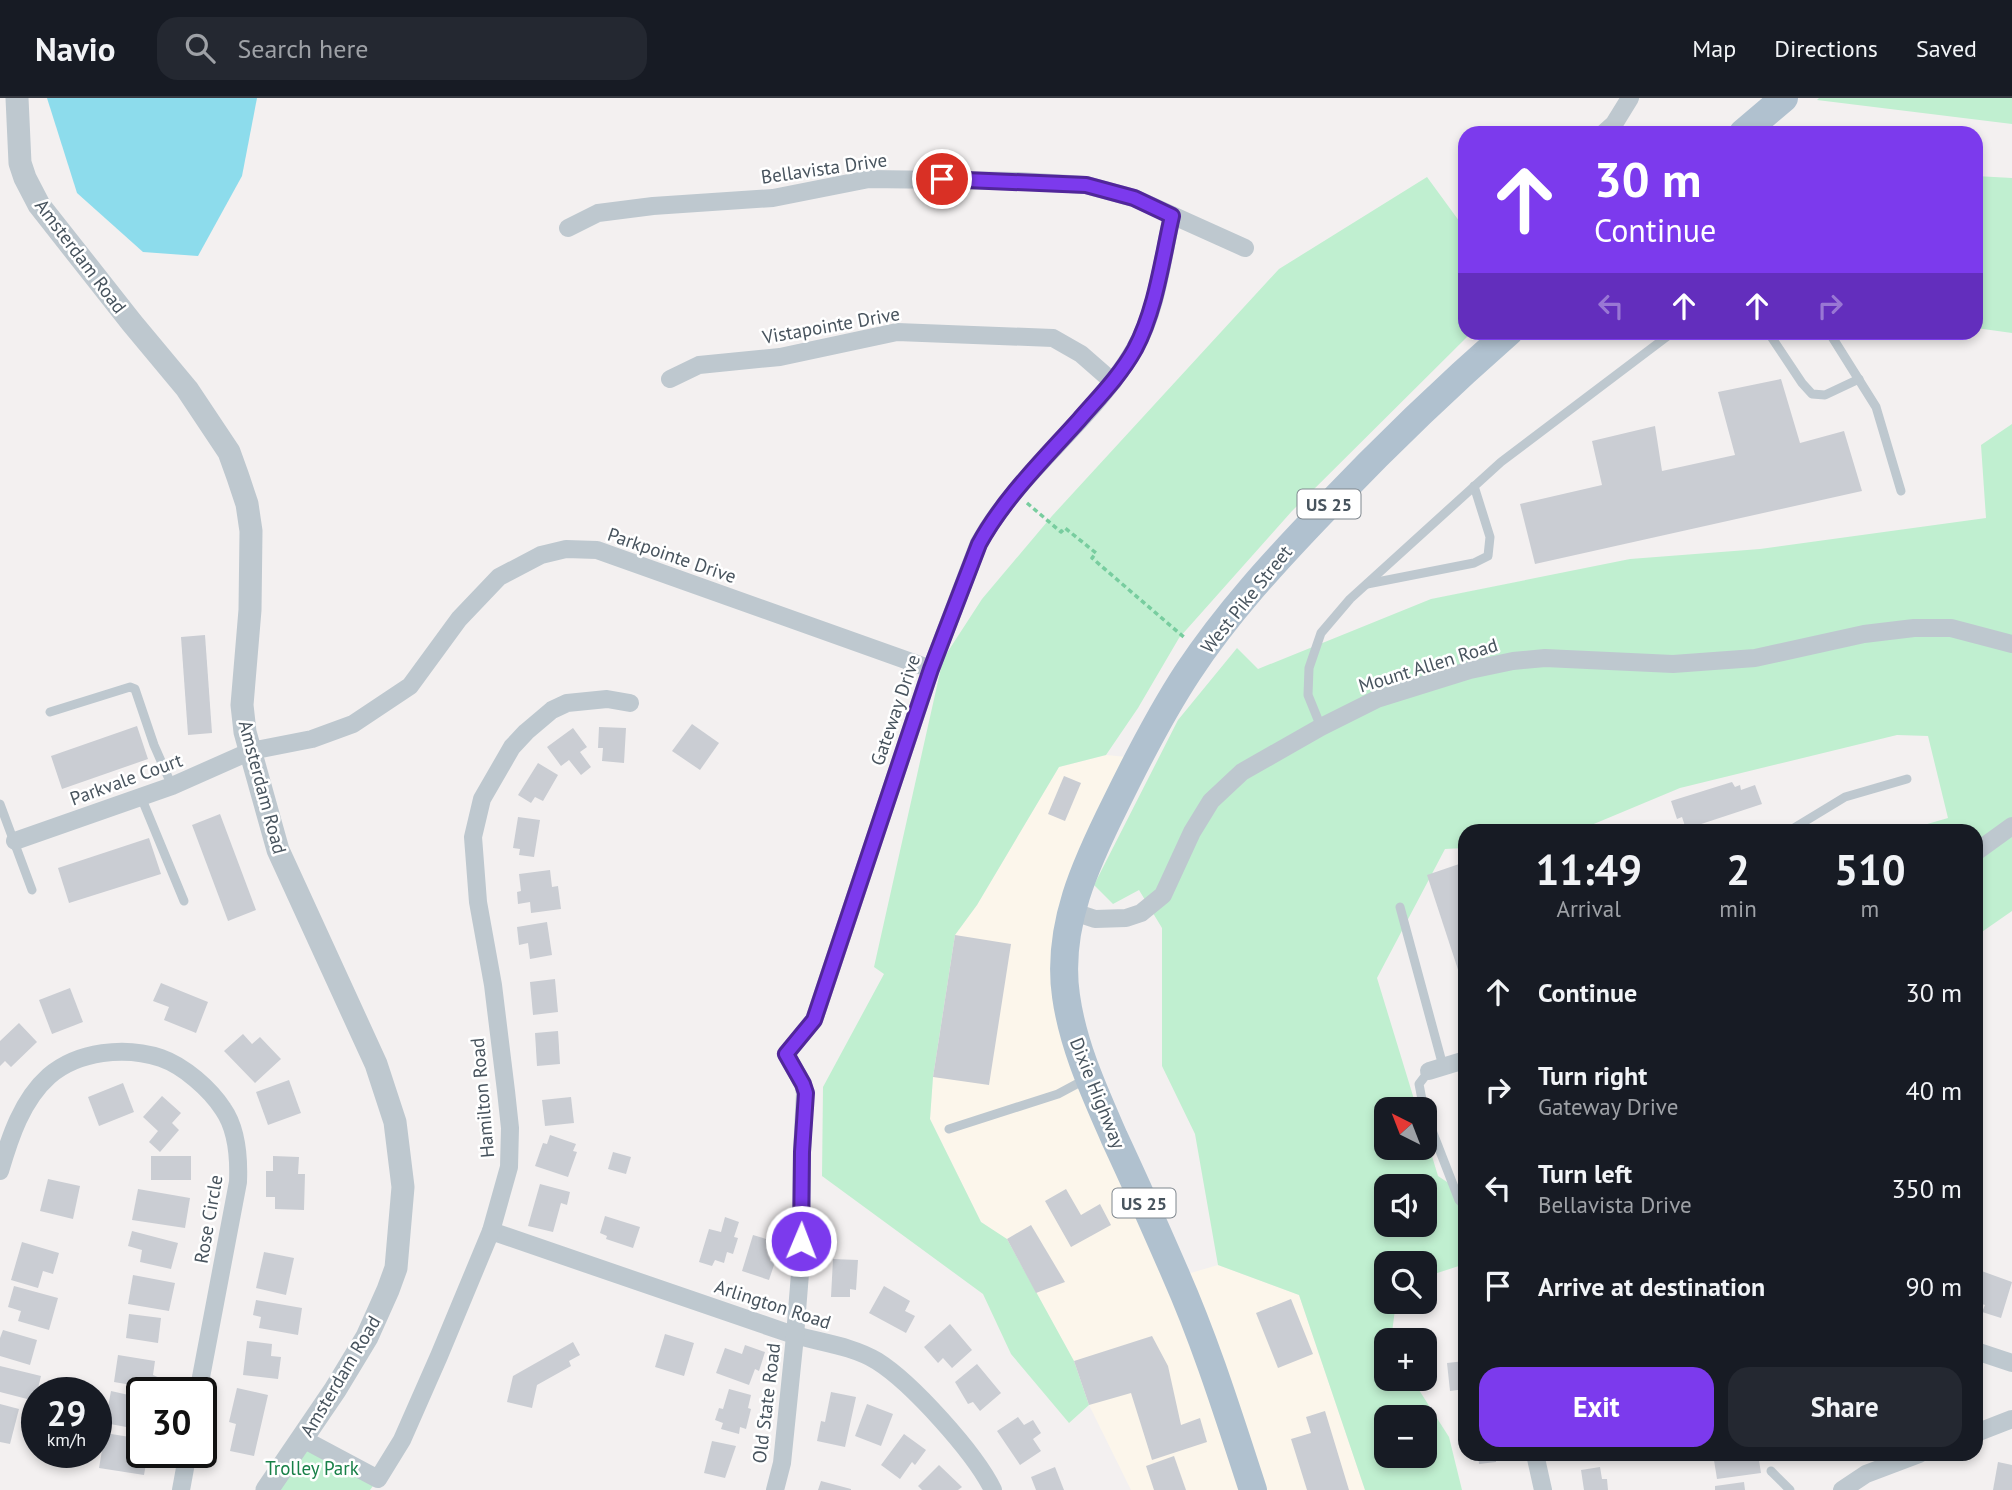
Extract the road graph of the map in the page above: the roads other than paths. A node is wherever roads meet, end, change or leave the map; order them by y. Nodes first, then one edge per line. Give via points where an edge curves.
1 (17, 98) edge
2 (1630, 98) edge
3 (1784, 98) edge
4 (1612, 126) edge
5 (1751, 126) edge
6 (1172, 216) junction
7 (568, 228) dead end
8 (1245, 248) dead end
9 (1499, 340) edge
10 (1663, 340) edge
11 (1773, 340) edge
12 (1834, 340) edge
13 (670, 379) dead end
14 (1859, 379) junction
15 (1113, 382) junction
16 (1474, 486) junction
17 (1900, 491) dead end
18 (1367, 584) junction
19 (2012, 643) edge
20 (931, 669) junction
21 (1173, 697) joint
22 (630, 703) dead end
23 (50, 712) dead end
24 (1321, 727) junction
25 (251, 751) junction
26 (1907, 779) dead end
27 (172, 786) junction
28 (141, 797) junction
29 (0, 804) edge
30 (1801, 824) edge
31 (2012, 826) edge
32 (15, 841) junction
33 (1983, 847) edge
34 (32, 890) dead end
35 (184, 901) dead end
36 (1400, 906) dead end
37 (1070, 911) junction
38 (786, 1054) joint
39 (1458, 1062) edge
40 (1436, 1069) junction
41 (1088, 1078) junction
42 (1422, 1097) edge
43 (948, 1129) dead end
44 (1437, 1143) edge
45 (0, 1171) edge
46 (1458, 1197) edge
47 (491, 1231) junction
48 (795, 1336) junction
49 (1983, 1353) edge
50 (2012, 1363) edge
51 (201, 1377) edge
52 (2012, 1419) edge
53 (1983, 1430) edge
54 (303, 1439) junction
55 (1537, 1461) edge
56 (1900, 1461) edge
57 (185, 1468) edge
58 (1771, 1471) dead end
59 (181, 1490) edge
60 (267, 1490) edge
61 (775, 1490) edge
62 (993, 1490) edge
63 (1253, 1490) edge
64 (1543, 1490) edge
65 (1790, 1490) edge
66 (1842, 1490) edge

1 - 25 street, Amsterdam Road via 20,163 39,205 194,399 229,452 239,477 251,531 242,705
2 - 4 street
3 - 5 main road
6 - 7 street, Bellavista Drive via 1134,198 1086,185 869,179 773,198 598,213
6 - 8 street, Bellavista Drive
6 - 15 street, Gateway Drive via 1148,316 1135,348
9 - 21 main road, West Pike Street / US 25 via 1341,492 1240,600
10 - 16 lane
11 - 14 lane via 1812,394 1825,395
12 - 14 lane
13 - 15 street, Vistapointe Drive via 699,365 780,357 897,332 1053,338
14 - 17 lane via 1876,407
15 - 20 street, Gateway Drive via 989,525
16 - 18 lane
16 - 18 lane via 1490,537 1488,556 1474,564
18 - 24 lane via 1321,633 1309,668 1308,695
19 - 24 street, Mount Allen Road via 1951,628 1914,628 1755,658 1673,664 1545,658 1513,661 1377,699
20 - 25 street, Parkpointe Drive via 597,550 566,549 541,555 499,577 459,619 410,686 382,707 312,739
20 - 38 street, Gateway Drive via 814,1020
21 - 37 main road, Dixie Highway / US 25 via 1089,857
22 - 47 street, Hamilton Road via 607,699 567,702 552,710 512,747 476,818 478,902 510,1128 509,1167
23 - 27 lane via 135,689
24 - 37 street, Mount Allen Road via 1242,772 1211,801 1163,895 1150,907 1126,918 1095,919
25 - 27 street, Parkvale Court
25 - 54 street, Amsterdam Road via 278,850 376,1064 395,1122 401,1159 396,1268 367,1337
26 - 30 lane via 1845,797
27 - 28 street, Parkvale Court
28 - 32 street, Parkvale Court
28 - 35 lane
29 - 32 lane
31 - 33 street
32 - 34 lane
36 - 40 lane
37 - 41 main road, Dixie Highway / US 25 via 1066,996
38 - 48 street, Old State Road via 806,1093
39 - 40 street
40 - 42 lane via 1419,1084
41 - 43 lane via 1058,1094
41 - 63 main road, Dixie Highway / US 25 via 1194,1318
44 - 46 lane
45 - 51 street, Rose Circle via 15,1125 33,1094 49,1076 76,1060 111,1052 162,1059 191,1076 224,1109 239,1159 238,1182
47 - 48 street, Arlington Road
47 - 54 street, Hamilton Road via 402,1440 378,1479
48 - 61 street, Old State Road
48 - 62 street, Arlington Road via 857,1351 890,1370 937,1415 983,1470
49 - 50 street
52 - 53 street
54 - 60 street, Amsterdam Road
55 - 64 street
56 - 66 street via 1866,1474
57 - 59 street
58 - 65 lane

